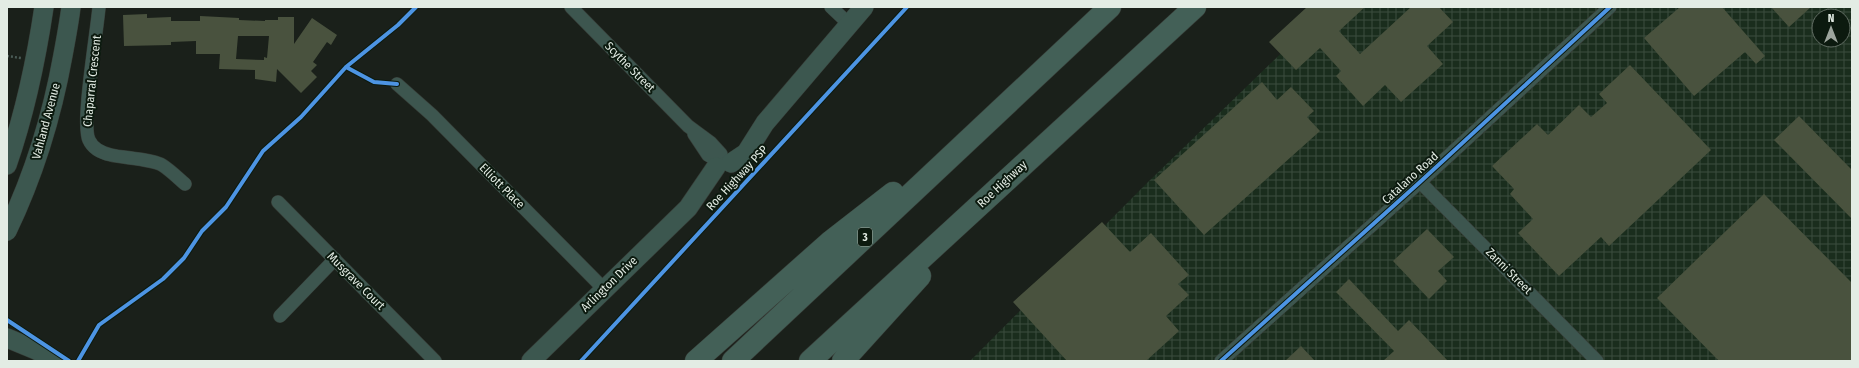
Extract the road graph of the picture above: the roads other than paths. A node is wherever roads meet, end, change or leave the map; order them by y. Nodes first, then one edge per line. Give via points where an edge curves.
1 (44, 7) edge
2 (71, 7) edge
3 (99, 7) edge
4 (571, 7) edge
5 (831, 7) edge
6 (864, 7) edge
7 (1110, 7) edge
8 (1195, 7) edge
9 (1610, 7) edge
10 (849, 24) junction
11 (397, 84) dead end
12 (997, 112) junction
13 (722, 161) junction
14 (7, 164) edge
15 (1420, 182) junction
16 (185, 184) dead end
17 (1001, 185) junction
18 (278, 202) dead end
19 (7, 231) edge
20 (335, 259) junction
21 (604, 289) junction
22 (280, 316) dead end
23 (7, 326) edge
24 (7, 338) edge
25 (32, 355) edge
26 (56, 361) edge
27 (435, 361) edge
28 (531, 361) edge
29 (696, 361) edge
30 (733, 361) edge
31 (810, 361) edge
32 (843, 361) edge
33 (1221, 361) edge
34 (1597, 361) edge

1 - 14 street, Vahland Avenue via 36,56 18,131
2 - 19 street, Vahland Avenue via 60,72 47,125 31,176
3 - 16 street, Chaparral Crescent via 87,110 88,139 99,151 110,155 160,164
4 - 13 street, Scythe Street via 688,126 711,142
5 - 10 street
6 - 10 street, Arlington Drive
7 - 12 highway, 3
8 - 17 highway, Roe Highway
9 - 15 street, Catalano Road
10 - 13 street, Arlington Drive via 765,123
11 - 21 street, Elliott Place via 432,115
12 - 29 highway via 830,242
12 - 30 highway, 3
13 - 21 street, Arlington Drive via 720,180
15 - 33 street, Catalano Road
15 - 34 street, Zanni Street
17 - 31 highway, Roe Highway
17 - 32 highway
18 - 20 street, Musgrave Court
20 - 22 street
20 - 27 street, Musgrave Court
21 - 28 street, Arlington Drive
23 - 25 street
24 - 25 street
25 - 26 street

